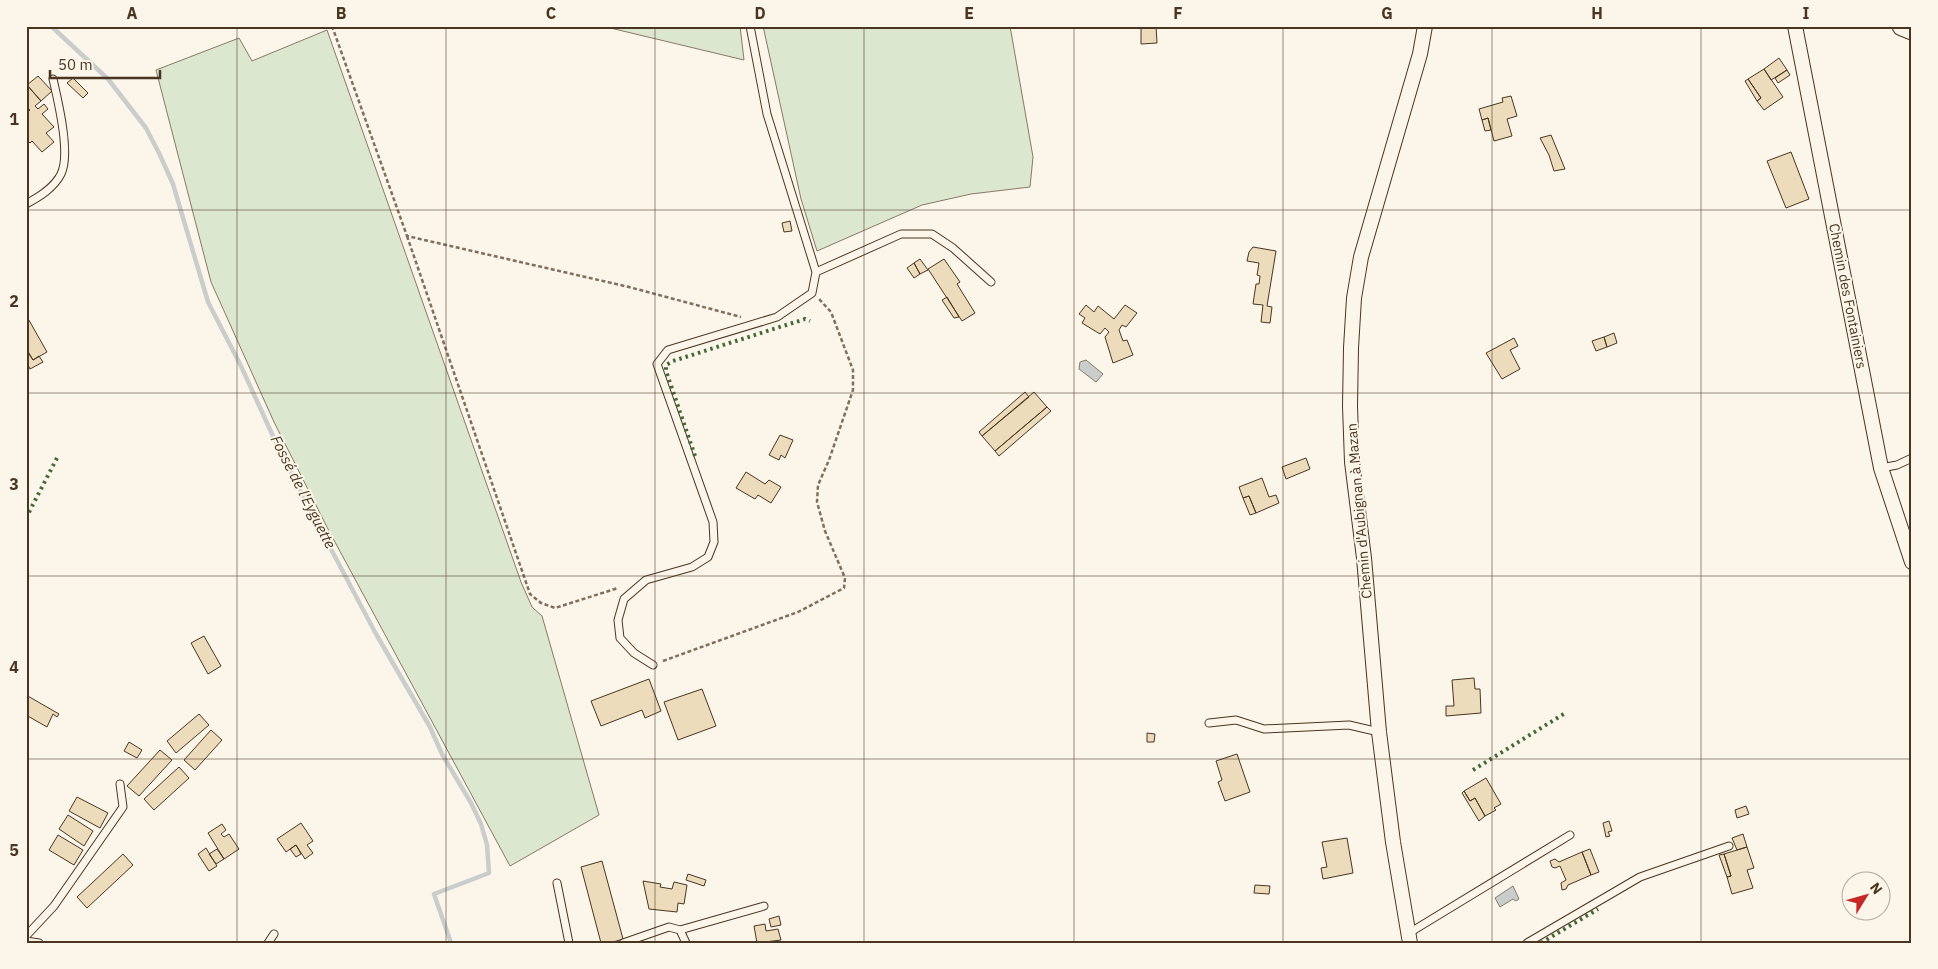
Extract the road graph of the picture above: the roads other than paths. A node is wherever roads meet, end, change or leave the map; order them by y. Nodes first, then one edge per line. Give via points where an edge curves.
1 (750, 26) edge
2 (1425, 26) edge
3 (1795, 26) edge
4 (1902, 26) edge
5 (1912, 30) edge
6 (53, 79) dead end
7 (26, 204) edge
8 (816, 272) junction
9 (992, 282) dead end
10 (1912, 458) edge
11 (1881, 468) junction
12 (1912, 562) edge
13 (653, 665) road end
14 (1209, 723) dead end
15 (1379, 732) junction
16 (120, 784) dead end
17 (1570, 835) dead end
18 (1728, 846) dead end
19 (557, 883) dead end
20 (764, 906) dead end
21 (680, 930) junction
22 (274, 934) dead end
23 (26, 936) edge
24 (1409, 938) edge
25 (26, 941) edge
26 (39, 943) edge
27 (268, 943) edge
28 (568, 943) edge
29 (623, 943) edge
30 (686, 943) edge
31 (1528, 943) edge

1 - 8 lane via 767,114
2 - 15 street, Chemin d'Aubignan à Mazan via 1420,54 1361,258 1354,298 1350,406 1352,462
3 - 11 street, Chemin des Fontainiers
4 - 5 main road
6 - 7 lane via 65,147 62,173 50,188
8 - 9 lane via 901,234 932,234
8 - 13 lane via 812,293 777,317 668,350 657,364 713,522 714,542 708,557 692,568 646,580 624,599 618,620 620,638 634,653
10 - 11 lane
11 - 12 street, Chemin des Fontainiers
14 - 15 lane via 1236,720 1264,729 1349,725
15 - 24 street, Chemin d'Aubignan à Mazan
16 - 23 lane via 123,807 54,906
17 - 24 lane
18 - 31 lane via 1640,877
19 - 28 lane
20 - 21 lane
21 - 29 lane via 669,927
21 - 30 lane
22 - 27 lane
25 - 26 lane

